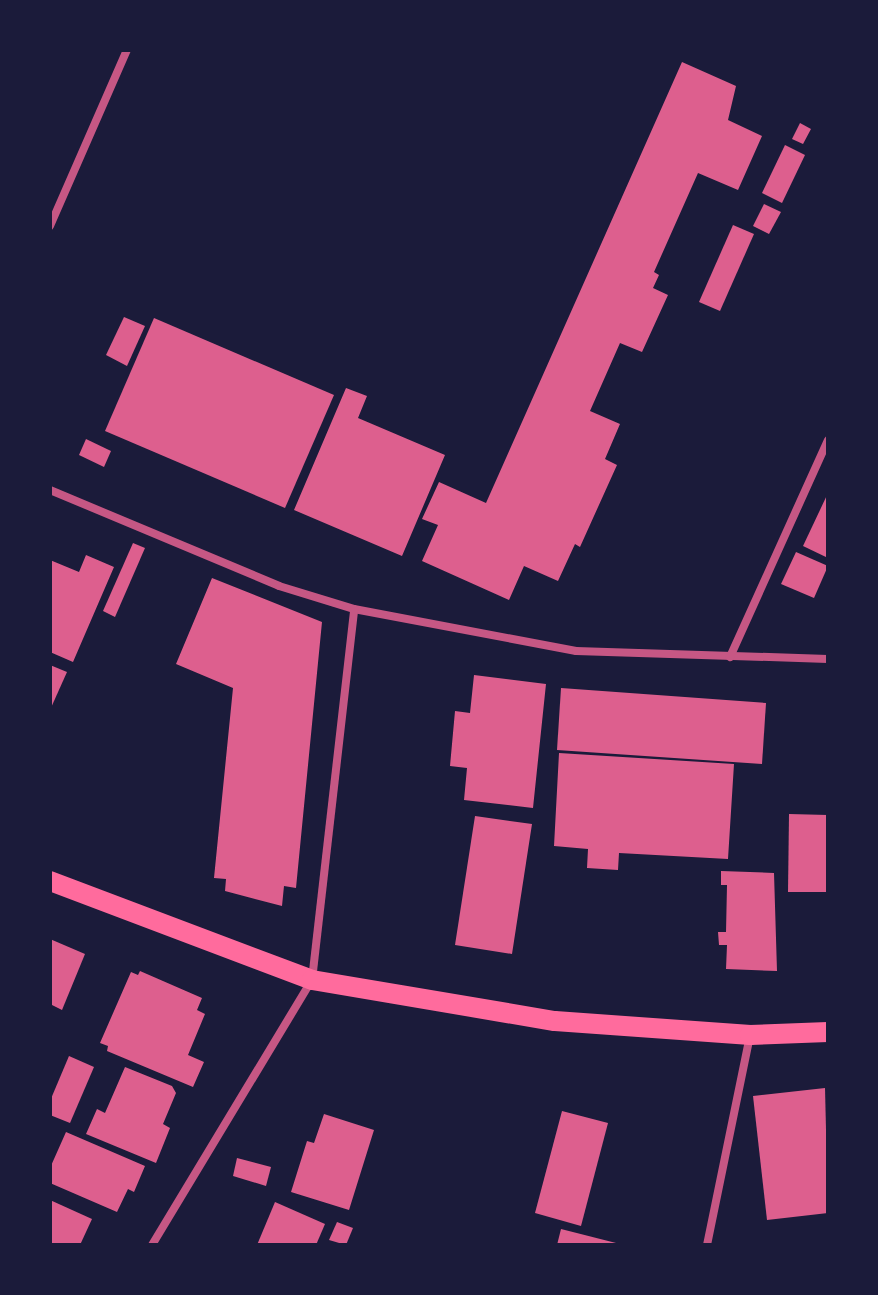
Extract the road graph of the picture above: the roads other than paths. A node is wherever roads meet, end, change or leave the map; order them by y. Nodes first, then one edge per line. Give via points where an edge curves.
1 (127, 50) edge
2 (50, 226) edge
3 (828, 440) edge
4 (50, 490) edge
5 (354, 609) junction
6 (730, 657) junction
7 (828, 659) edge
8 (50, 881) edge
9 (312, 980) junction
10 (828, 1032) edge
11 (750, 1035) junction
12 (152, 1245) edge
13 (707, 1245) edge

1 - 2 street
3 - 6 street
4 - 5 street via 279,586
5 - 6 street via 576,651
5 - 9 street
6 - 7 street
8 - 9 main road
9 - 11 main road via 555,1021
9 - 12 street
10 - 11 main road
11 - 13 street

